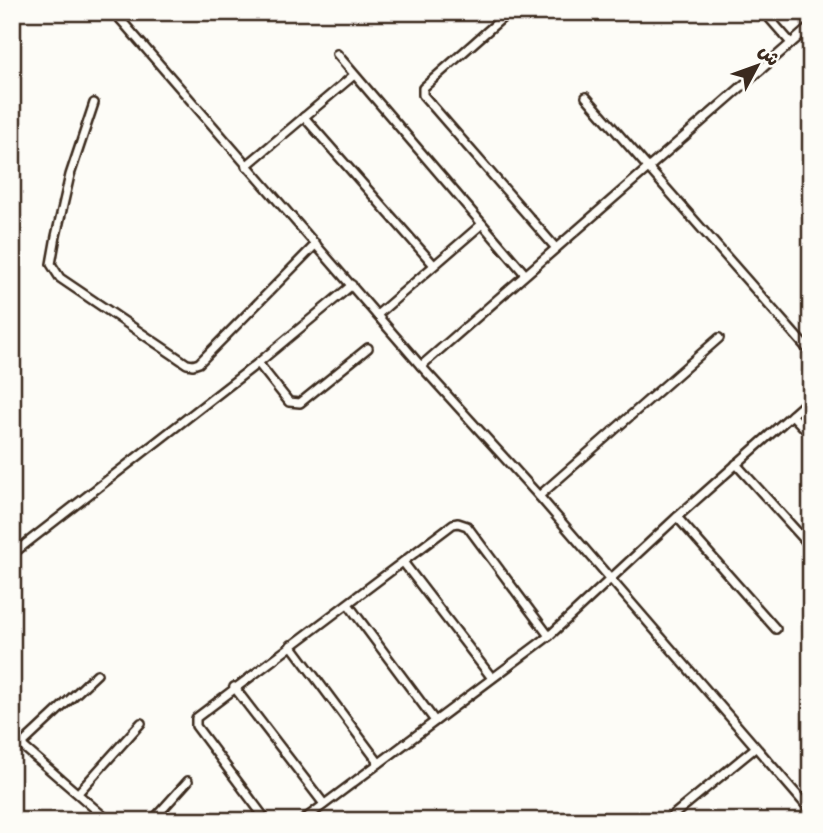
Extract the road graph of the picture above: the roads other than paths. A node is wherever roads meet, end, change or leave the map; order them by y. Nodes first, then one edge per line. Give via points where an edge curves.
1 (114, 12) edge
2 (130, 12) edge
3 (509, 12) edge
4 (764, 12) edge
5 (121, 20) junction
6 (811, 26) edge
7 (791, 43) junction
8 (337, 54) dead end
9 (354, 75) junction
10 (586, 97) dead end
11 (94, 103) dead end
12 (304, 117) junction
13 (246, 166) junction
14 (647, 167) junction
15 (482, 224) junction
16 (316, 244) junction
17 (555, 247) junction
18 (434, 265) junction
19 (525, 274) junction
20 (352, 285) junction
21 (377, 315) junction
22 (719, 338) dead end
23 (368, 348) dead end
24 (811, 353) edge
25 (258, 363) junction
26 (421, 366) junction
27 (811, 398) edge
28 (792, 415) junction
29 (811, 435) edge
30 (736, 464) junction
31 (539, 496) junction
32 (677, 516) junction
33 (811, 547) edge
34 (15, 552) dead end
35 (404, 562) junction
36 (610, 579) junction
37 (348, 604) junction
38 (776, 629) dead end
39 (549, 636) junction
40 (291, 645) junction
41 (97, 674) dead end
42 (492, 678) junction
43 (234, 687) junction
44 (435, 721) junction
45 (141, 723) dead end
46 (12, 737) edge
47 (22, 744) junction
48 (755, 748) junction
49 (379, 763) junction
50 (188, 781) dead end
51 (78, 793) junction
52 (324, 804) junction
53 (811, 811) edge
54 (109, 821) edge
55 (152, 821) edge
56 (267, 821) edge
57 (302, 821) edge
58 (666, 821) edge

1 - 5 street
2 - 5 street
3 - 17 street via 422,93
4 - 7 street
5 - 13 street
6 - 7 street
7 - 14 street
8 - 9 street
9 - 12 street
9 - 15 street
10 - 14 street
11 - 16 street via 70,175 51,264 60,278 187,364 199,363
12 - 13 street
12 - 18 street
13 - 16 street
14 - 17 street
14 - 24 street
15 - 18 street
15 - 19 street
16 - 20 street
17 - 19 street
18 - 21 street
19 - 26 street
20 - 21 street
20 - 25 street
21 - 26 street
22 - 31 street
23 - 25 street via 300,403 289,402
25 - 34 street
26 - 31 street
27 - 28 street
28 - 29 street
28 - 30 street
30 - 32 street
30 - 33 street
31 - 36 street
32 - 36 street
32 - 38 street
35 - 37 street
35 - 39 street via 453,524 463,523
35 - 42 street
36 - 39 street
36 - 48 street
37 - 40 street
37 - 44 street
39 - 42 street
40 - 43 street
40 - 49 street
41 - 47 street
42 - 44 street
43 - 52 street
43 - 56 street via 195,721
44 - 49 street
45 - 51 street
46 - 47 street
47 - 51 street
48 - 53 street
48 - 58 street
49 - 52 street
50 - 55 street
51 - 54 street
52 - 57 street

